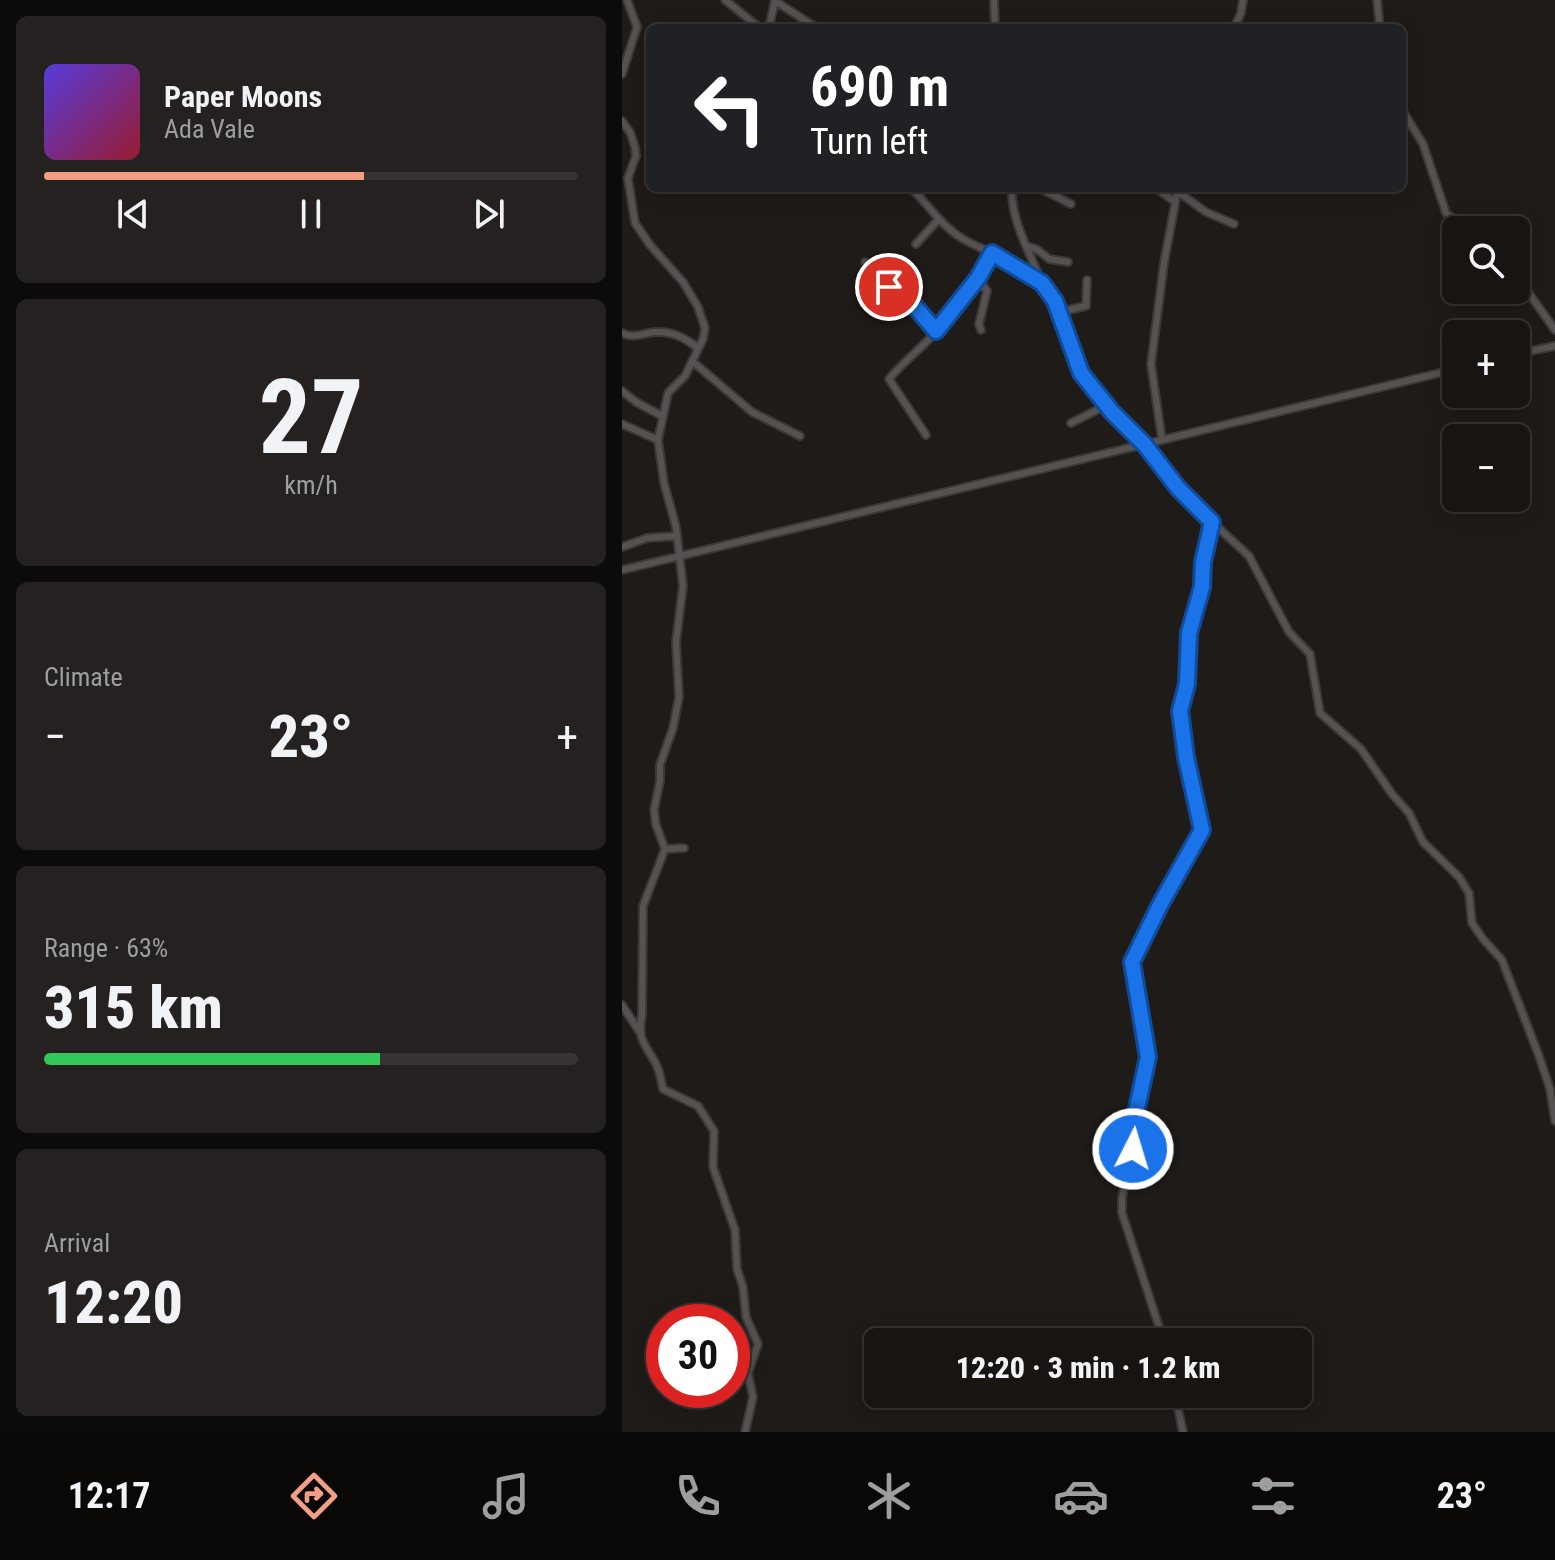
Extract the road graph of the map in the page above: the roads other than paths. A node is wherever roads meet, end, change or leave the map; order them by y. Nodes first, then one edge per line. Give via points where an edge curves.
1 (725, 0) edge
2 (1243, 0) edge
3 (1377, 0) edge
4 (775, 1) edge
5 (628, 2) edge
6 (992, 2) edge
7 (622, 11) edge
8 (755, 24) edge
9 (770, 24) edge
10 (811, 24) edge
11 (995, 24) edge
12 (1236, 24) edge
13 (1380, 24) edge
14 (622, 74) edge
15 (1406, 116) edge
16 (622, 121) edge
17 (915, 192) edge
18 (1012, 192) edge
19 (1047, 192) edge
20 (1161, 192) edge
21 (1177, 192) edge
22 (1182, 192) edge
23 (1175, 202) junction
24 (1071, 204) dead end
25 (1450, 216) edge
26 (939, 219) junction
27 (1234, 224) dead end
28 (916, 244) dead end
29 (1027, 246) junction
30 (992, 253) junction
31 (865, 262) dead end
32 (1068, 262) dead end
33 (978, 278) junction
34 (1087, 280) dead end
35 (1042, 283) junction
36 (1530, 295) edge
37 (1059, 312) junction
38 (981, 330) dead end
39 (1555, 330) edge
40 (936, 331) junction
41 (622, 333) edge
42 (1555, 346) edge
43 (698, 348) junction
44 (1530, 351) edge
45 (692, 361) junction
46 (1442, 372) edge
47 (622, 391) edge
48 (1107, 405) junction
49 (662, 416) junction
50 (1071, 423) dead end
51 (622, 424) edge
52 (926, 435) dead end
53 (800, 436) dead end
54 (658, 440) junction
55 (1162, 440) junction
56 (1145, 445) junction
57 (1212, 522) junction
58 (677, 536) junction
59 (622, 547) edge
60 (680, 556) junction
61 (622, 570) edge
62 (684, 848) dead end
63 (665, 849) junction
64 (622, 1005) edge
65 (639, 1031) junction
66 (1555, 1121) edge
67 (1159, 1328) edge
68 (1178, 1408) edge
69 (745, 1432) edge
70 (1183, 1432) edge

1 - 8 street
2 - 12 street
3 - 13 street
4 - 9 street
4 - 10 street
5 - 7 street
5 - 14 street via 637,32
6 - 11 street
15 - 25 street via 1423,144
16 - 43 street via 635,147 628,178 635,223 698,307 705,328
17 - 26 street
18 - 29 street
19 - 24 street
20 - 23 street
21 - 23 street
22 - 27 street via 1206,212
23 - 55 street via 1151,364
26 - 28 street
26 - 30 street
29 - 32 street via 1049,259
29 - 35 street
30 - 33 street
30 - 35 street
31 - 40 street
33 - 38 street via 987,291
33 - 40 street
34 - 37 street via 1086,306
35 - 37 street
36 - 39 street
37 - 48 street via 1077,366
40 - 52 street via 889,379
41 - 43 street via 671,333
42 - 44 street
43 - 45 street
45 - 49 street via 668,393
45 - 53 street via 752,412
46 - 55 street
47 - 49 street
48 - 50 street
48 - 56 street
49 - 54 street
51 - 54 street
54 - 58 street
55 - 56 street
56 - 57 street
56 - 60 street
57 - 66 street via 1249,556 1289,632 1310,654 1320,713 1361,749 1409,813 1423,842 1469,893 1472,923 1502,960 1539,1056
57 - 67 street via 1189,633 1180,711 1202,833 1132,962 1148,1057 1122,1213
58 - 59 street
58 - 60 street
60 - 61 street
60 - 63 street via 679,697 654,810
62 - 63 street
63 - 65 street via 643,906
64 - 65 street
65 - 69 street via 663,1089 698,1106 714,1131 713,1167 735,1230 746,1317 758,1344 748,1373 753,1397
68 - 70 street

